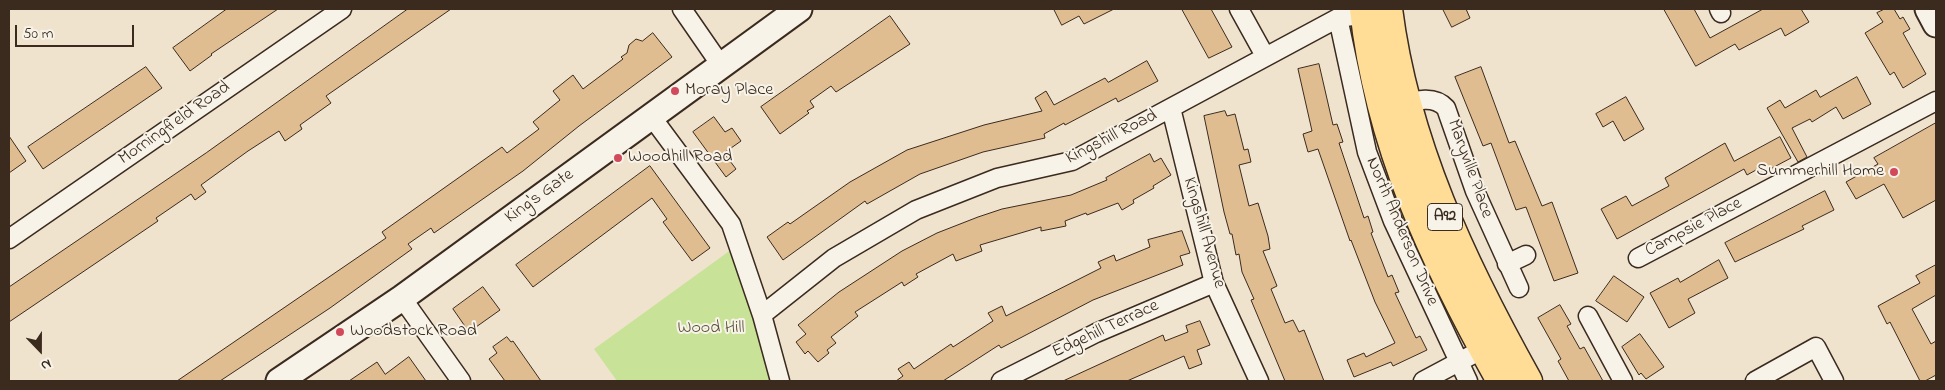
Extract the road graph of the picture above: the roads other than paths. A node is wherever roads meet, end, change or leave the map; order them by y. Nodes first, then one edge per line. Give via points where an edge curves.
1 (342, 9) edge
2 (682, 9) edge
3 (799, 9) edge
4 (1239, 9) edge
5 (1928, 9) edge
6 (1376, 11) edge
7 (1338, 18) junction
8 (1936, 24) edge
9 (1265, 56) junction
10 (720, 64) junction
11 (1936, 101) edge
12 (1396, 106) junction
13 (1171, 108) junction
14 (651, 116) junction
15 (9, 239) edge
16 (1526, 255) dead end
17 (1638, 258) dead end
18 (1507, 264) junction
19 (1214, 283) junction
20 (1519, 288) dead end
21 (402, 298) junction
22 (762, 315) junction
23 (1588, 316) dead end
24 (1483, 349) junction
25 (1458, 362) junction
26 (279, 381) edge
27 (461, 381) edge
28 (780, 381) edge
29 (1001, 381) edge
30 (1259, 381) edge
31 (1423, 381) edge
32 (1468, 381) edge
33 (1501, 381) edge
34 (1528, 381) edge
35 (1623, 381) edge
36 (1755, 381) edge
37 (1834, 381) edge

1 - 15 street, Morningfield Road
2 - 10 street
3 - 10 street, King's Gate
4 - 9 street
5 - 8 street
6 - 7 street, Kingshill Road
6 - 12 main road, North Anderson Drive / A92 via 1372,62
7 - 9 street, Kingshill Road
7 - 25 street, North Anderson Drive via 1367,152 1393,221
9 - 13 street, Kingshill Road
10 - 14 street, King's Gate
11 - 17 street, Campsie Place
12 - 18 street, Maryville Place via 1433,99 1446,108 1475,191
12 - 24 main road, North Anderson Drive / A92 via 1400,168 1423,229
12 - 34 main road, North Anderson Drive / A92 via 1422,154 1454,238
13 - 19 street, Kingshill Avenue
13 - 22 street, Kingshill Road via 1072,161 997,178 916,210 834,258
14 - 21 street, King's Gate
14 - 22 street via 731,224
16 - 18 street
18 - 20 street, Maryville Place
19 - 29 street, Edgehill Terrace via 1096,333
19 - 30 street, Kingshill Avenue
21 - 26 street, King's Gate
21 - 27 street
22 - 28 street
23 - 35 street
24 - 25 street
24 - 33 main road, North Anderson Drive / A92
25 - 31 street
25 - 32 street, North Anderson Drive
36 - 37 street via 1816,347

